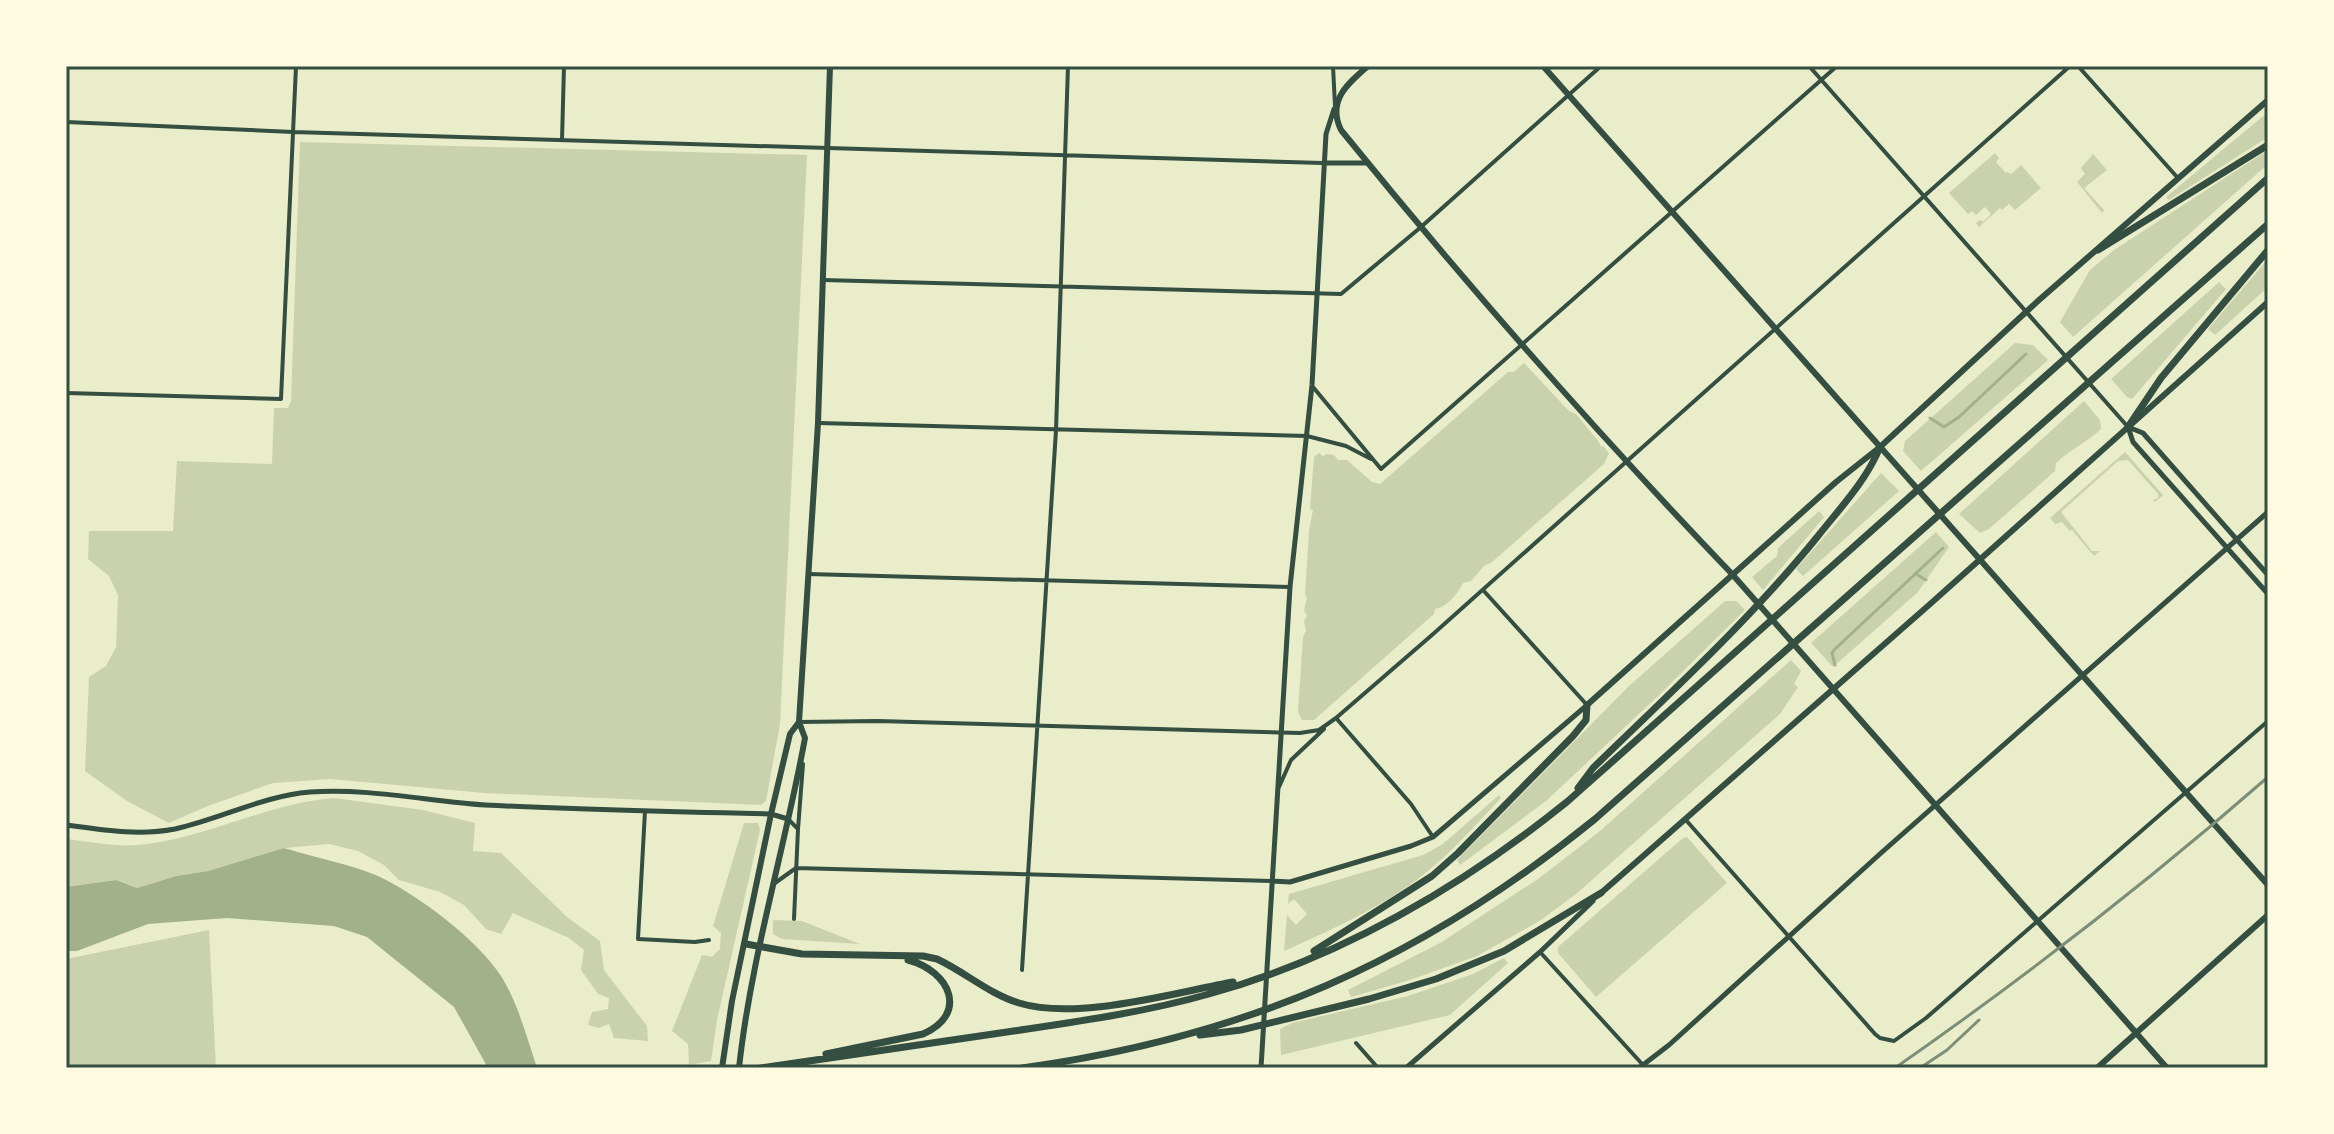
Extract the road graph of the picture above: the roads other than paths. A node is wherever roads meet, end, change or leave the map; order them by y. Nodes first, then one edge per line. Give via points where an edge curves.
1 (296, 66) edge
2 (564, 66) edge
3 (830, 66) edge
4 (1068, 66) edge
5 (1333, 66) edge
6 (1368, 66) edge
7 (1543, 66) edge
8 (1601, 66) edge
9 (1809, 66) edge
10 (1837, 66) edge
11 (2070, 66) edge
12 (2078, 66) edge
13 (1821, 79) junction
14 (1568, 94) junction
15 (2268, 100) edge
16 (1335, 108) junction
17 (66, 122) edge
18 (293, 132) junction
19 (562, 140) junction
20 (2268, 145) edge
21 (827, 148) junction
22 (1065, 154) junction
23 (1323, 163) junction
24 (1368, 163) junction
25 (2177, 177) junction
26 (2268, 178) edge
27 (1924, 194) junction
28 (1672, 211) junction
29 (2268, 224) edge
30 (1421, 227) junction
31 (2098, 250) junction
32 (2268, 250) edge
33 (823, 280) junction
34 (1060, 286) junction
35 (1317, 294) junction
36 (2268, 302) edge
37 (2028, 312) junction
38 (1775, 328) junction
39 (1523, 343) junction
40 (1312, 385) junction
41 (66, 393) edge
42 (818, 423) junction
43 (2128, 427) junction
44 (1056, 430) junction
45 (1307, 436) junction
46 (1880, 447) junction
47 (1373, 460) junction
48 (1628, 461) junction
49 (2268, 512) edge
50 (2237, 540) junction
51 (2228, 549) junction
52 (1980, 558) junction
53 (808, 574) junction
54 (1732, 574) junction
55 (2268, 575) edge
56 (1046, 580) junction
57 (1290, 587) junction
58 (1483, 590) junction
59 (2268, 594) edge
60 (2082, 676) junction
61 (1832, 689) junction
62 (1587, 705) junction
63 (1336, 718) junction
64 (2268, 721) edge
65 (799, 722) junction
66 (1329, 724) junction
67 (1038, 727) junction
68 (1281, 732) junction
69 (803, 749) junction
70 (1278, 791) junction
71 (2186, 793) junction
72 (1568, 801) junction
73 (1936, 805) junction
74 (645, 811) junction
75 (771, 814) junction
76 (788, 819) junction
77 (1685, 819) junction
78 (66, 825) edge
79 (798, 829) junction
80 (1433, 837) junction
81 (796, 868) junction
82 (1028, 873) junction
83 (1271, 881) junction
84 (774, 884) junction
85 (2268, 885) edge
86 (1601, 893) junction
87 (2268, 915) edge
88 (794, 919) dead end
89 (2039, 920) junction
90 (1789, 937) junction
91 (709, 940) dead end
92 (746, 944) junction
93 (760, 946) junction
94 (1540, 952) junction
95 (898, 957) junction
96 (1288, 967) junction
97 (1022, 970) dead end
98 (1256, 978) junction
99 (2136, 1034) junction
100 (1183, 1037) junction
101 (1356, 1043) dead end
102 (1088, 1059) junction
103 (1641, 1066) edge
104 (766, 1067) edge
105 (722, 1068) edge
106 (739, 1068) edge
107 (1022, 1068) edge
108 (1054, 1068) edge
109 (1261, 1068) edge
110 (1378, 1068) edge
111 (1406, 1068) edge
112 (2097, 1068) edge
113 (2167, 1068) edge

1 - 18 street
2 - 19 street
3 - 21 main road
4 - 22 street
5 - 16 street
6 - 16 main road via 1340,93
7 - 14 main road
8 - 14 street
9 - 13 street
10 - 13 street
11 - 27 street
12 - 25 street
13 - 27 street
13 - 28 street
14 - 28 main road
14 - 30 street
15 - 25 main road
16 - 23 street
16 - 24 main road via 1341,130
17 - 18 street
18 - 19 street
18 - 41 street via 281,399
19 - 21 street
20 - 31 highway
21 - 22 street
21 - 33 main road
22 - 23 street
22 - 34 street
23 - 24 street
23 - 35 street
24 - 30 main road
25 - 31 main road
26 - 72 highway
27 - 37 street
27 - 38 street
28 - 38 main road
28 - 39 street
29 - 100 highway via 1548,858 1392,956 1304,997
30 - 35 street via 1341,294
30 - 39 main road
31 - 37 main road
32 - 43 highway via 2161,378
33 - 34 street
33 - 42 main road
34 - 35 street
34 - 44 street
35 - 40 street
36 - 43 main road
37 - 43 street
37 - 46 main road
38 - 46 main road
38 - 48 street
39 - 47 street via 1381,469
39 - 48 main road
40 - 45 street
40 - 47 street
42 - 44 street
42 - 53 main road
43 - 50 street via 2143,433
43 - 51 street via 2133,442
43 - 52 main road
44 - 45 street
44 - 56 street
45 - 47 street
45 - 57 street
46 - 52 main road
46 - 54 main road
46 - 72 highway via 1857,489 1773,590 1593,768
48 - 54 main road
48 - 58 street
49 - 50 street
50 - 51 street
50 - 55 street
51 - 59 street
51 - 60 street
52 - 60 main road
52 - 61 main road
53 - 56 street
53 - 65 main road
54 - 61 main road
54 - 62 main road
56 - 57 street
56 - 67 street
57 - 68 street
58 - 62 street
58 - 63 street
60 - 71 main road
60 - 73 street
61 - 73 main road
61 - 77 main road
62 - 80 street
62 - 96 highway via 1586,720 1573,736 1445,866
63 - 66 street
63 - 80 street
64 - 71 street
65 - 67 street
65 - 69 main road
65 - 75 main road via 790,734
66 - 68 street via 1309,733
66 - 70 street via 1291,760
67 - 68 street
67 - 82 street
68 - 70 street
69 - 76 main road
69 - 79 street
70 - 83 street
71 - 85 main road
71 - 89 street
72 - 96 highway via 1465,879
73 - 89 main road
73 - 90 street
74 - 75 street
74 - 78 street via 307,792 146,833
74 - 91 street via 638,939
75 - 76 street
75 - 92 main road
76 - 79 street
76 - 84 main road
77 - 86 main road
77 - 90 street
79 - 81 street
80 - 83 street via 1290,882
81 - 82 street
81 - 84 street
81 - 88 street
82 - 83 street
82 - 97 street
83 - 109 street
84 - 93 main road
86 - 94 street
86 - 100 highway via 1504,951 1436,979 1241,1030
87 - 99 main road
89 - 90 street via 1894,1041 1875,1034
89 - 99 main road
90 - 103 street
92 - 93 highway
92 - 105 main road
93 - 95 highway via 802,954
93 - 106 main road
94 - 103 street
94 - 111 street
95 - 98 highway via 937,959 1017,1002 1049,1008 1136,1000
95 - 104 highway via 936,972 948,990 946,1012 932,1030
96 - 98 highway
98 - 104 highway via 1163,1006 1086,1020
99 - 112 main road
99 - 113 main road
100 - 102 highway
101 - 110 street
102 - 107 highway
102 - 108 highway

